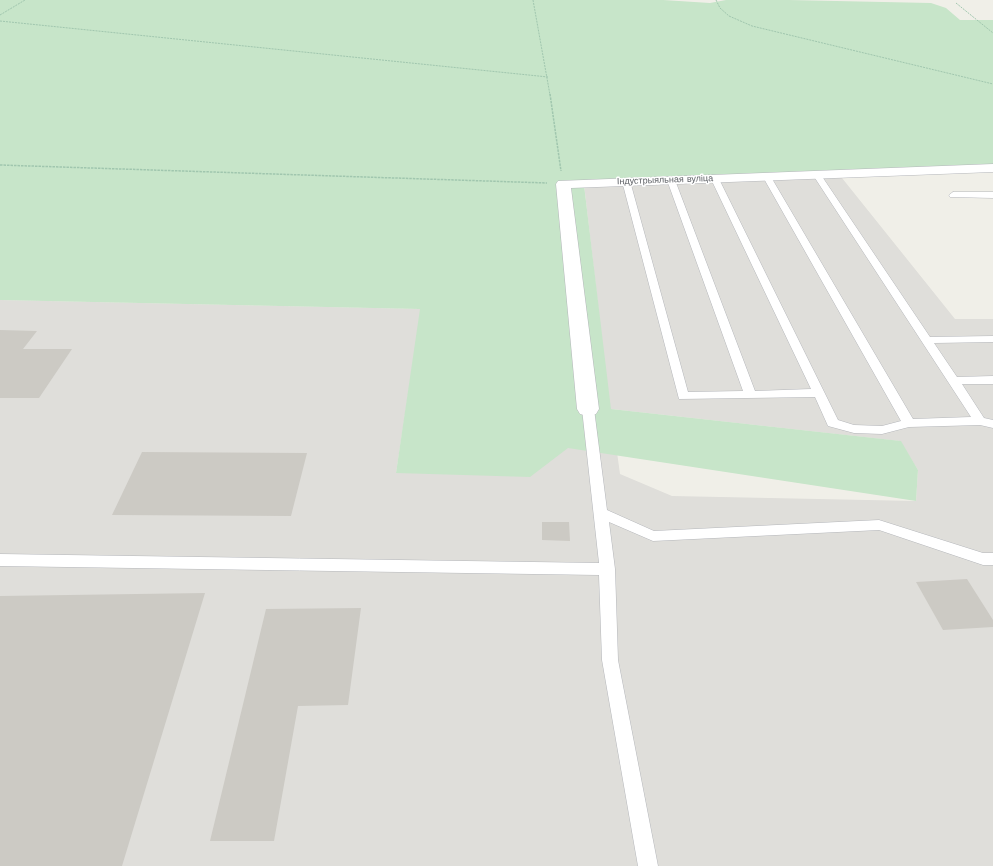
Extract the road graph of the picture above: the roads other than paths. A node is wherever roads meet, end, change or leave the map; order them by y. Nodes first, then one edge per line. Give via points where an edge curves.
1 (993, 168) edge
2 (817, 175) junction
3 (767, 177) junction
4 (714, 178) junction
5 (671, 180) junction
6 (626, 181) junction
7 (953, 195) dead end
8 (993, 195) edge
9 (993, 339) edge
10 (927, 340) junction
11 (993, 380) edge
12 (954, 381) junction
13 (819, 393) junction
14 (750, 394) junction
15 (588, 409) joint
16 (980, 421) junction
17 (909, 423) junction
18 (993, 424) edge
19 (600, 513) junction
20 (993, 559) edge
21 (0, 560) edge
22 (607, 569) junction
23 (648, 866) edge

1 - 2 street, Індустрыяльная вуліца
2 - 3 street, Індустрыяльная вуліца
2 - 10 lane
3 - 4 street, Індустрыяльная вуліца
3 - 17 lane
4 - 5 street, Індустрыяльная вуліца
4 - 13 lane
5 - 6 street, Індустрыяльная вуліца
5 - 14 lane
6 - 14 lane via 683,396
6 - 15 street, Індустрыяльная вуліца via 563,184
7 - 8 lane
9 - 10 lane
10 - 12 lane
11 - 12 lane
12 - 16 lane
13 - 14 lane
13 - 17 lane via 833,423 854,430 882,430
15 - 19 lane
16 - 17 lane
16 - 18 lane
19 - 20 lane via 653,536 879,525 983,559
19 - 22 lane
21 - 22 lane
22 - 23 lane via 610,660

